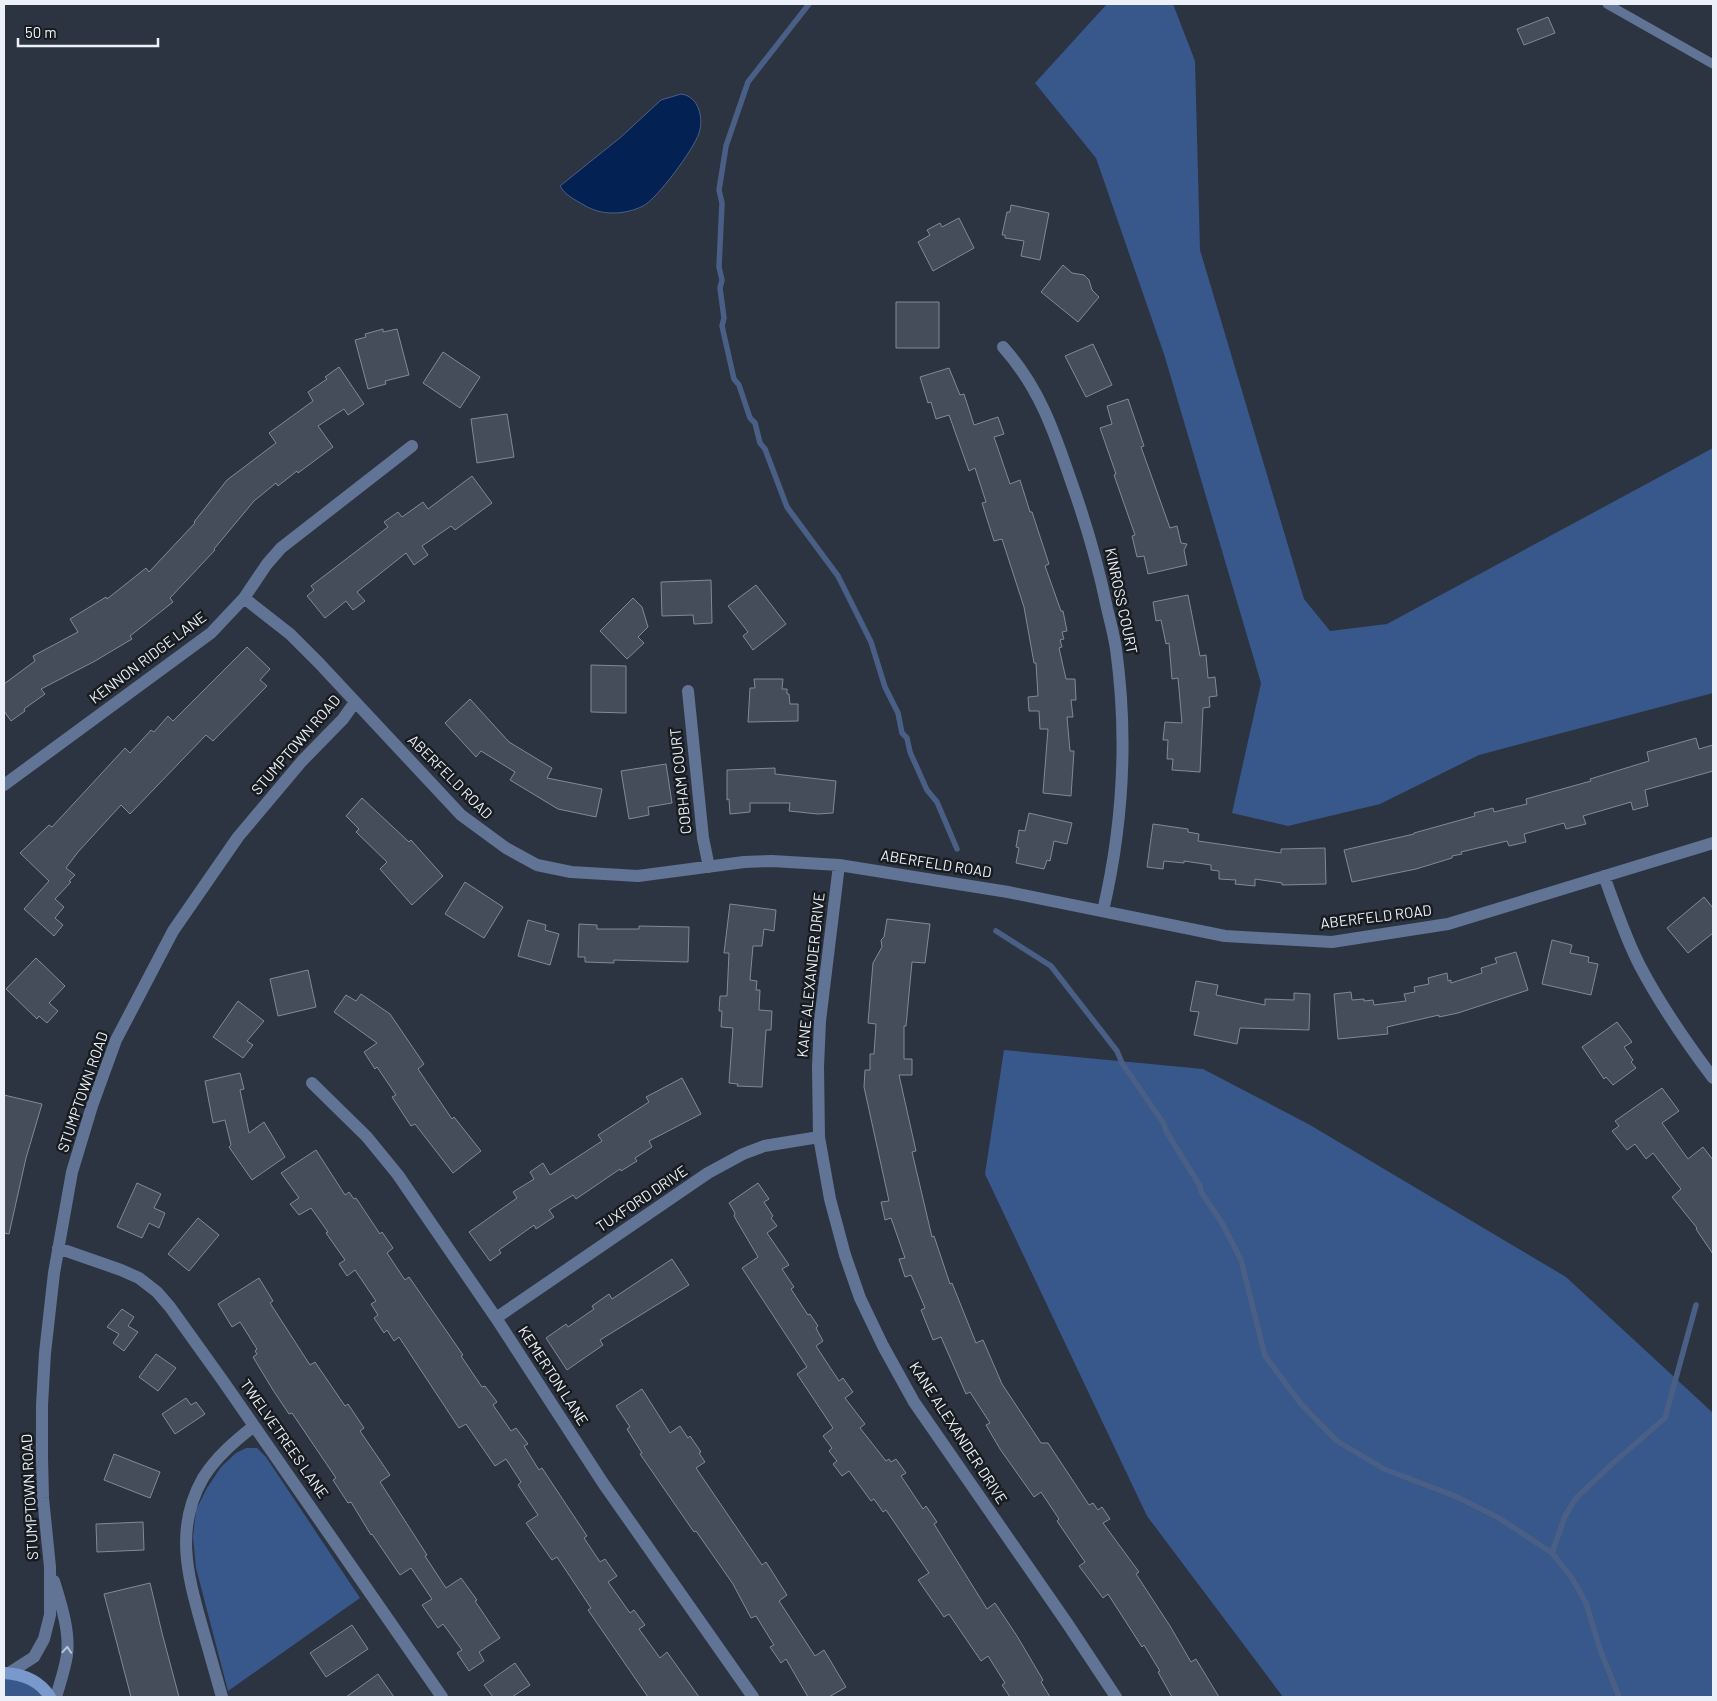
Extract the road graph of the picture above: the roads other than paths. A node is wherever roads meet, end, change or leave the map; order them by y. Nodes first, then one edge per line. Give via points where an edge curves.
1 (1607, 4) edge
2 (1713, 64) edge
3 (1003, 347) dead end
4 (412, 446) dead end
5 (244, 598) junction
6 (688, 691) dead end
7 (355, 702) junction
8 (4, 785) edge
9 (1713, 843) edge
10 (839, 865) junction
11 (709, 867) junction
12 (1604, 876) junction
13 (1103, 911) junction
14 (1713, 1078) edge
15 (312, 1083) dead end
16 (819, 1137) junction
17 (58, 1248) junction
18 (496, 1318) junction
19 (254, 1426) junction
20 (50, 1567) junction
21 (5, 1673) edge
22 (50, 1697) edge
23 (56, 1697) edge
24 (222, 1697) edge
25 (442, 1697) edge
26 (753, 1697) edge
27 (1116, 1697) edge

1 - 2 lane
3 - 13 street, KINROSS COURT via 1043,405 1058,443 1087,525 1116,648 1123,735 1120,814
4 - 5 street, KENNON RIDGE LANE via 281,548
5 - 7 street, ABERFELD ROAD via 290,634
5 - 8 street, KENNON RIDGE LANE via 211,633
6 - 11 street, COBHAM COURT via 702,838
7 - 11 street, ABERFELD ROAD via 461,815 506,848 537,865 571,872 638,876
7 - 17 street, STUMPTOWN ROAD via 343,720 302,761 238,837 174,931 116,1040 72,1172
9 - 12 street, ABERFELD ROAD
10 - 11 street, ABERFELD ROAD via 772,861
10 - 13 street, ABERFELD ROAD
10 - 16 street, KANE ALEXANDER DRIVE via 820,1021
12 - 13 street, ABERFELD ROAD via 1448,924 1332,942 1225,936
12 - 14 street via 1627,938 1658,999
15 - 18 street, KEMERTON LANE via 367,1137 398,1175
16 - 18 street, TUXFORD DRIVE via 764,1146 717,1168
16 - 27 street, KANE ALEXANDER DRIVE via 830,1200 845,1256 860,1298 883,1346 914,1402
17 - 19 street, TWELVETREES LANE via 121,1270 139,1278 157,1292
17 - 20 street, STUMPTOWN ROAD via 42,1405 43,1498
18 - 26 street, KEMERTON LANE via 603,1483
19 - 24 street via 219,1458 204,1478 193,1500 187,1526 189,1578
19 - 25 street, TWELVETREES LANE
20 - 21 street, STUMPTOWN ROAD via 50,1615 44,1639 34,1657
23 -> 20 street, STUMPTOWN ROAD via 68,1642
21 - 22 main road via 34,1681

